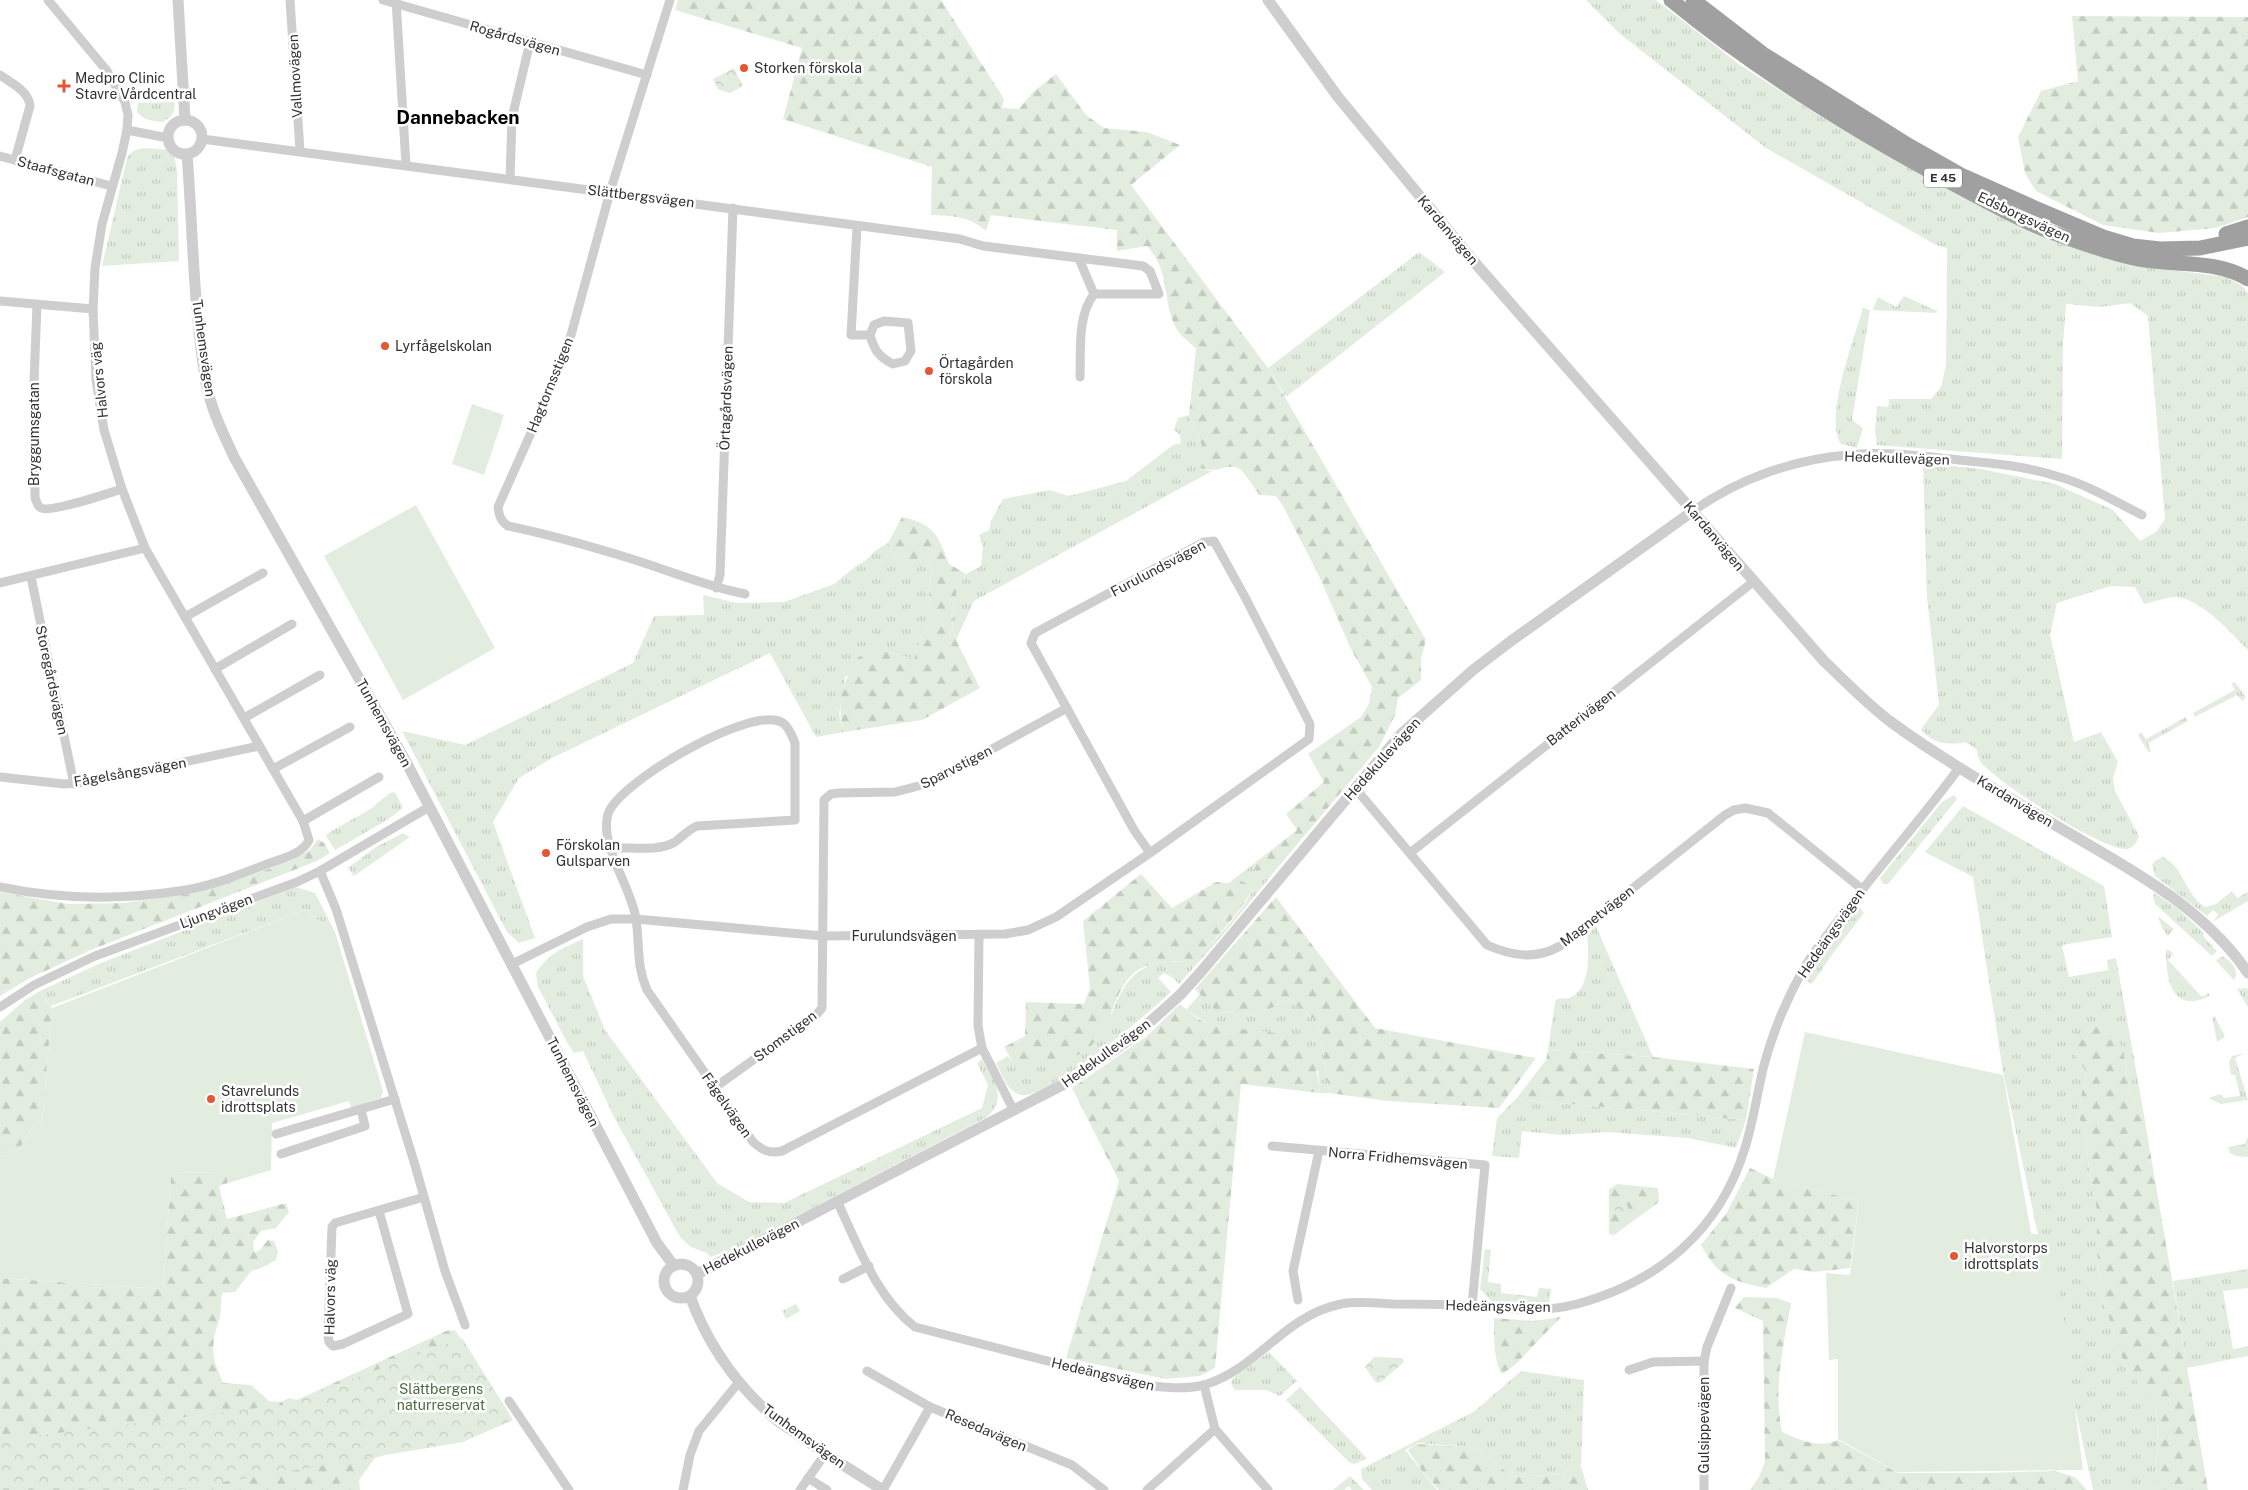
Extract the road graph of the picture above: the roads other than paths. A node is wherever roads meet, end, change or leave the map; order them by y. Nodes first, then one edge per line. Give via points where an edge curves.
1 (48, 0) edge
2 (178, 0) edge
3 (290, 0) edge
4 (383, 0) edge
5 (670, 0) edge
6 (1268, 0) edge
7 (1671, 0) edge
8 (1693, 0) edge
9 (396, 2) edge
10 (530, 42) junction
11 (0, 75) edge
12 (647, 75) junction
13 (185, 120) junction
14 (127, 130) junction
15 (168, 138) junction
16 (202, 139) junction
17 (300, 152) junction
18 (186, 154) junction
19 (0, 156) edge
20 (15, 160) junction
21 (406, 165) junction
22 (510, 179) junction
23 (111, 186) junction
24 (610, 192) junction
25 (733, 208) junction
26 (2067, 220) junction
27 (857, 227) junction
28 (2248, 227) edge
29 (2248, 238) edge
30 (1079, 259) junction
31 (2248, 280) edge
32 (1094, 294) junction
33 (0, 301) edge
34 (37, 305) junction
35 (94, 309) junction
36 (870, 335) junction
37 (1080, 377) dead end
38 (122, 489) junction
39 (1693, 511) junction
40 (2142, 515) dead end
41 (145, 548) junction
42 (263, 573) dead end
43 (31, 577) junction
44 (1753, 582) junction
45 (0, 583) edge
46 (716, 588) junction
47 (745, 594) dead end
48 (185, 617) junction
49 (292, 624) dead end
50 (215, 669) junction
51 (320, 675) dead end
52 (1067, 708) junction
53 (244, 718) junction
54 (350, 727) dead end
55 (259, 746) junction
56 (1959, 768) junction
57 (273, 769) junction
58 (0, 777) edge
59 (379, 777) dead end
60 (74, 784) junction
61 (1355, 788) junction
62 (429, 807) junction
63 (303, 821) junction
64 (612, 848) junction
65 (1150, 853) junction
66 (1410, 853) junction
67 (320, 871) junction
68 (0, 887) edge
69 (1862, 889) junction
70 (636, 919) junction
71 (823, 936) junction
72 (979, 936) junction
73 (512, 964) junction
74 (2248, 973) edge
75 (0, 1007) edge
76 (982, 1048) junction
77 (714, 1088) junction
78 (395, 1099) junction
79 (360, 1110) junction
80 (1014, 1111) junction
81 (276, 1134) dead end
82 (1272, 1146) dead end
83 (1319, 1151) junction
84 (281, 1154) dead end
85 (424, 1197) junction
86 (837, 1201) junction
87 (379, 1211) junction
88 (674, 1266) junction
89 (869, 1266) junction
90 (697, 1274) junction
91 (843, 1279) dead end
92 (1731, 1288) dead end
93 (690, 1296) junction
94 (1298, 1300) dead end
95 (1472, 1306) junction
96 (465, 1325) dead end
97 (1704, 1361) junction
98 (1629, 1370) dead end
99 (867, 1371) dead end
100 (739, 1382) junction
101 (1204, 1384) junction
102 (509, 1401) dead end
103 (930, 1406) junction
104 (1215, 1429) junction
105 (825, 1454) junction
106 (808, 1478) junction
107 (569, 1490) edge
108 (682, 1490) edge
109 (800, 1490) edge
110 (827, 1490) edge
111 (883, 1490) edge
112 (1104, 1490) edge
113 (1147, 1490) edge
114 (1268, 1490) edge
115 (1704, 1490) edge

1 - 14 street via 117,86 128,115
2 - 13 street
3 - 17 street, Vallmovägen
4 - 9 street, Rogårdsvägen
5 - 12 street, Hagtornsstigen
6 - 39 street, Kardanvägen via 1338,97 1404,178 1542,341
7 - 31 highway, Edsborgsvägen / E 45 via 1819,107 1895,153 2048,231 2128,257 2217,267
8 - 26 highway, Edsborgsvägen / E 45 via 1763,54 1908,145 1961,175
9 - 10 street, Rogårdsvägen
9 - 21 street
10 - 12 street, Rogårdsvägen
10 - 22 street via 512,118
11 - 20 street via 24,92 30,101
12 - 24 street, Hagtornsstigen
13 - 15 street via 171,127
13 - 16 street via 196,124
14 - 15 street
14 - 23 street, Halvors väg
15 - 18 street via 172,148
16 - 17 street, Slättbergsvägen
16 - 18 street via 197,149
17 - 21 street, Slättbergsvägen
18 - 62 street, Tunhemsvägen via 206,383 216,418 234,457
19 - 20 street, Staafsgatan
20 - 23 street, Staafsgatan
21 - 22 street, Slättbergsvägen
22 - 24 street, Slättbergsvägen
23 - 35 street, Halvors väg via 96,262
24 - 25 street, Slättbergsvägen
24 - 46 street, Hagtornsstigen via 571,335 498,508 499,514 508,526 627,558
25 - 27 street, Slättbergsvägen
25 - 46 street, Örtagårdsvägen via 720,575
26 - 28 highway, E 45 via 2130,238 2158,241 2210,238
26 - 29 highway, Edsborgsvägen / E 45 via 2103,237 2133,246 2160,249 2200,248
27 - 30 street, Slättbergsvägen via 960,239 983,246
27 - 36 street via 851,335
30 - 32 street
30 - 32 street, Slättbergsvägen via 1143,266 1150,271 1159,294
32 - 37 street via 1084,316
33 - 34 street
34 - 35 street
34 - 38 street, Bryggumsgatan via 34,450 38,506 43,509 61,507
35 - 38 street, Halvors väg via 98,388 104,430
36 - 36 street via 873,348 894,364 905,361 911,351 908,323 884,321 874,325
38 - 41 street, Halvors väg
39 - 40 street, Hedekullevägen via 1735,486 1775,469 1820,458 1861,454 1924,456 2055,475
39 - 44 street, Kardanvägen
39 - 61 street, Hedekullevägen via 1473,670 1401,734
41 - 43 street
41 - 48 street, Halvors väg
42 - 48 street
43 - 45 street
43 - 60 street, Storegårdsvägen
44 - 56 street, Kardanvägen via 1858,695 1890,722
44 - 66 street, Batterivägen
46 - 47 street, Hagtornsstigen
48 - 50 street, Halvors väg
49 - 50 street
50 - 53 street, Halvors väg
51 - 53 street
52 - 65 street, Furulundsvägen
52 - 65 street, Furulundsvägen via 1031,643 1036,633 1204,542 1216,542 1310,724 1311,732 1309,739
52 - 71 street, Sparvstigen via 930,783 895,792 831,794 824,800
53 - 55 street, Halvors väg
54 - 57 street
55 - 57 street, Halvors väg
55 - 60 street, Fågelsångsvägen
56 - 69 street, Hedeängsvägen
56 - 74 street, Kardanvägen via 2174,898 2216,935
57 - 63 street, Halvors väg
58 - 60 street, Fågelsångsvägen
59 - 63 street
61 - 66 street, Magnetvägen
61 - 80 street, Hedekullevägen via 1180,995 1102,1059 1068,1082
62 - 67 street, Ljungvägen
62 - 73 street, Tunhemsvägen
63 - 68 street, Halvors väg via 310,840 301,849 235,876 181,891 70,896
64 - 64 street via 607,831 608,813 618,797 664,763 715,736 754,722 770,720 783,723 790,732 795,743 795,820 697,826 663,847
64 - 70 street
65 - 72 street, Furulundsvägen via 1056,917 1028,930
66 - 69 street, Magnetvägen via 1487,945 1518,955 1538,955 1560,946 1734,810 1745,808 1768,813
67 - 75 street, Ljungvägen via 95,956 34,985
67 - 78 street via 336,909
69 - 95 street, Hedeängsvägen via 1806,965 1789,996 1776,1026 1736,1174 1727,1194 1697,1235 1655,1270 1611,1294 1556,1308
70 - 71 street, Furulundsvägen
70 - 73 street, Furulundsvägen via 610,919 587,927
70 - 77 street, Fågelvägen via 637,956 647,990
71 - 72 street, Furulundsvägen
71 - 77 street, Stomstigen via 822,1008
72 - 76 street via 978,1026
73 - 88 street, Tunhemsvägen via 657,1243
76 - 77 street, Fågelvägen via 773,1153 752,1142
76 - 80 street
78 - 79 street
78 - 85 street
79 - 81 street
79 - 84 street via 365,1126
80 - 86 street, Hedekullevägen
82 - 83 street, Norra Fridhemsvägen
83 - 94 street, Norra Fridhemsvägen via 1293,1270
83 - 95 street, Norra Fridhemsvägen via 1485,1164
85 - 87 street, Halvors väg
85 - 96 street via 445,1271
86 - 89 street, Hedeängsvägen
86 - 90 street, Hedekullevägen
87 - 87 street, Halvors väg via 335,1223 332,1227 328,1334 333,1346 408,1314
88 - 90 street via 687,1265
88 - 93 street via 665,1276 666,1290 677,1298
89 - 91 street
89 - 101 street, Hedeängsvägen via 892,1306 920,1329 1141,1385 1173,1388
90 - 93 street via 698,1286
92 - 97 street, Gulsippevägen
93 - 100 street, Tunhemsvägen via 702,1327
95 - 101 street, Hedeängsvägen via 1361,1303 1325,1308 1309,1314 1281,1333 1251,1360
97 - 98 street, Gulsippevägen via 1653,1362
97 - 115 street, Gulsippevägen
99 - 103 street, Resedavägen
100 - 105 street, Tunhemsvägen via 772,1416
100 - 108 street via 699,1431
101 - 104 street
102 - 107 street
103 - 111 street
103 - 112 street, Resedavägen via 1072,1465
104 - 113 street
104 - 114 street
105 - 106 street
105 - 111 street, Tunhemsvägen
106 - 109 street
106 - 110 street

